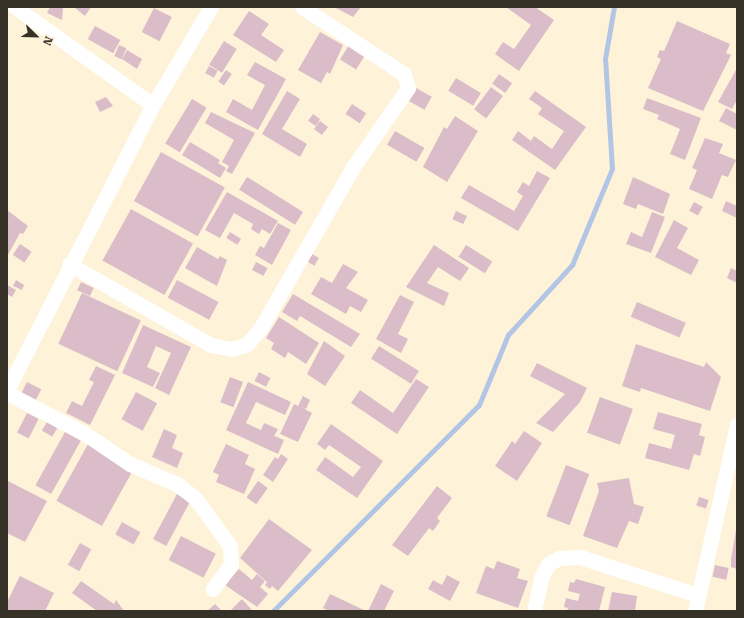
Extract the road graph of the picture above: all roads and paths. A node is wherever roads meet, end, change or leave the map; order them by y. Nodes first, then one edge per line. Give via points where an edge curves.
1 (15, 7) edge
2 (211, 7) edge
3 (302, 7) edge
4 (153, 105) junction
5 (70, 264) junction
6 (11, 368) edge
7 (7, 391) edge
8 (736, 432) edge
9 (213, 589) dead end
10 (698, 595) junction
11 (534, 611) edge
12 (695, 611) edge

1 - 4 street
2 - 4 street
3 - 5 street via 404,74 408,88 353,167 260,329 247,344 232,349 211,344
4 - 5 street
5 - 6 street
6 - 7 street
7 - 9 street via 90,436 130,464 177,484 195,498 230,546 231,564
8 - 10 street
10 - 11 street via 580,557 559,558 548,564 541,578
10 - 12 street

